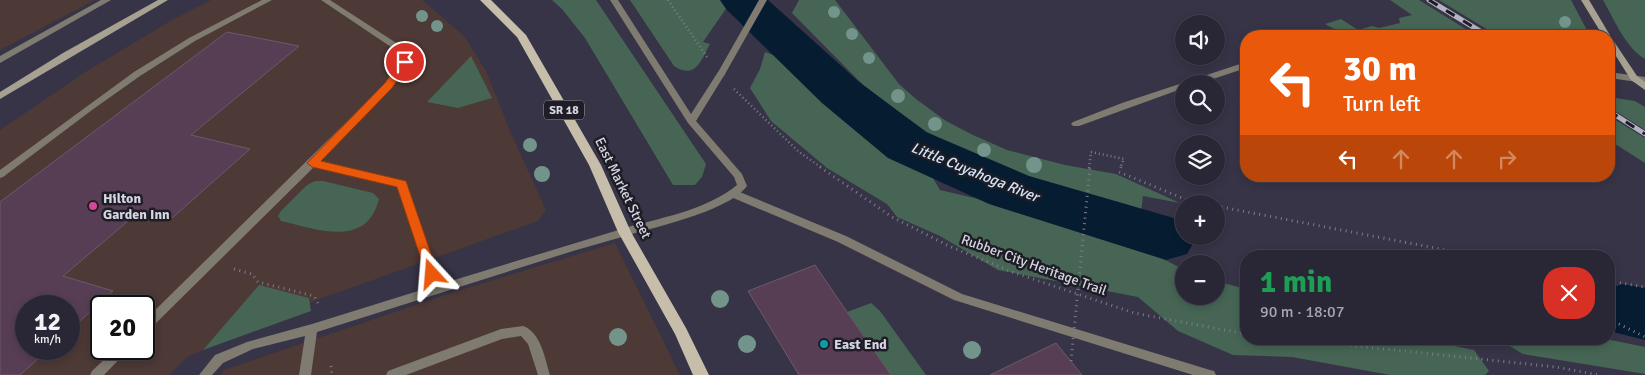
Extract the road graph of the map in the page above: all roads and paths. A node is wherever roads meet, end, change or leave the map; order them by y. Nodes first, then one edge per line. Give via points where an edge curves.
1 (107, 0) edge
2 (164, 0) edge
3 (268, 0) edge
4 (325, 0) edge
5 (485, 0) edge
6 (614, 0) edge
7 (668, 0) edge
8 (763, 0) edge
9 (1585, 0) edge
10 (1604, 30) edge
11 (1615, 48) edge
12 (0, 60) edge
13 (1240, 67) edge
14 (721, 74) junction
15 (1215, 75) edge
16 (1615, 76) edge
17 (1634, 78) junction
18 (1645, 80) edge
19 (1645, 87) edge
20 (1175, 88) edge
21 (0, 96) edge
22 (691, 120) junction
23 (1076, 124) dead end
24 (312, 163) junction
25 (0, 175) edge
26 (735, 194) junction
27 (1175, 195) edge
28 (1225, 208) edge
29 (624, 232) junction
30 (1446, 250) edge
31 (230, 268) dead end
32 (1615, 282) edge
33 (1645, 287) edge
34 (437, 289) junction
35 (321, 308) dead end
36 (155, 317) edge
37 (1615, 322) edge
38 (312, 329) junction
39 (1240, 333) edge
40 (1645, 337) edge
41 (1343, 345) edge
42 (112, 360) edge
43 (1070, 361) dead end
44 (1182, 365) junction
45 (96, 375) edge
46 (205, 375) edge
47 (305, 375) edge
48 (392, 375) edge
49 (544, 375) edge
50 (701, 375) edge
51 (1192, 375) edge
52 (1210, 375) edge
53 (1599, 375) edge

1 - 12 street
2 - 21 street
3 - 25 street via 120,85
4 - 24 street via 401,50 405,62 388,86
5 - 29 main road, East Market Street / SR 18 via 521,35 595,165
6 - 22 street
7 - 14 path, Rubber City Heritage Trail
8 - 14 street
9 - 10 street
11 - 17 street
13 - 15 street
14 - 22 street
14 - 39 path, Rubber City Heritage Trail via 800,152 892,217 949,246 1015,273 1134,313
16 - 17 street
17 - 18 street
17 - 19 street
20 - 23 street
22 - 26 street via 739,176 742,186
24 - 34 street via 402,184
24 - 36 street
26 - 29 street via 682,215
26 - 44 street via 842,239 958,296
27 - 43 path, bridge via 1119,172 1124,159 1091,152
28 - 30 path
29 - 34 street
29 - 50 main road, East Market Street / SR 18 via 681,332
31 - 35 path via 252,274 258,282 314,296
32 - 33 path
34 - 38 street
37 - 40 path
38 - 46 street via 251,345 219,359
38 - 47 street
41 - 53 path via 1556,367
42 - 45 street
44 - 51 street
44 - 52 street
48 - 49 street via 501,334 524,331 533,341

